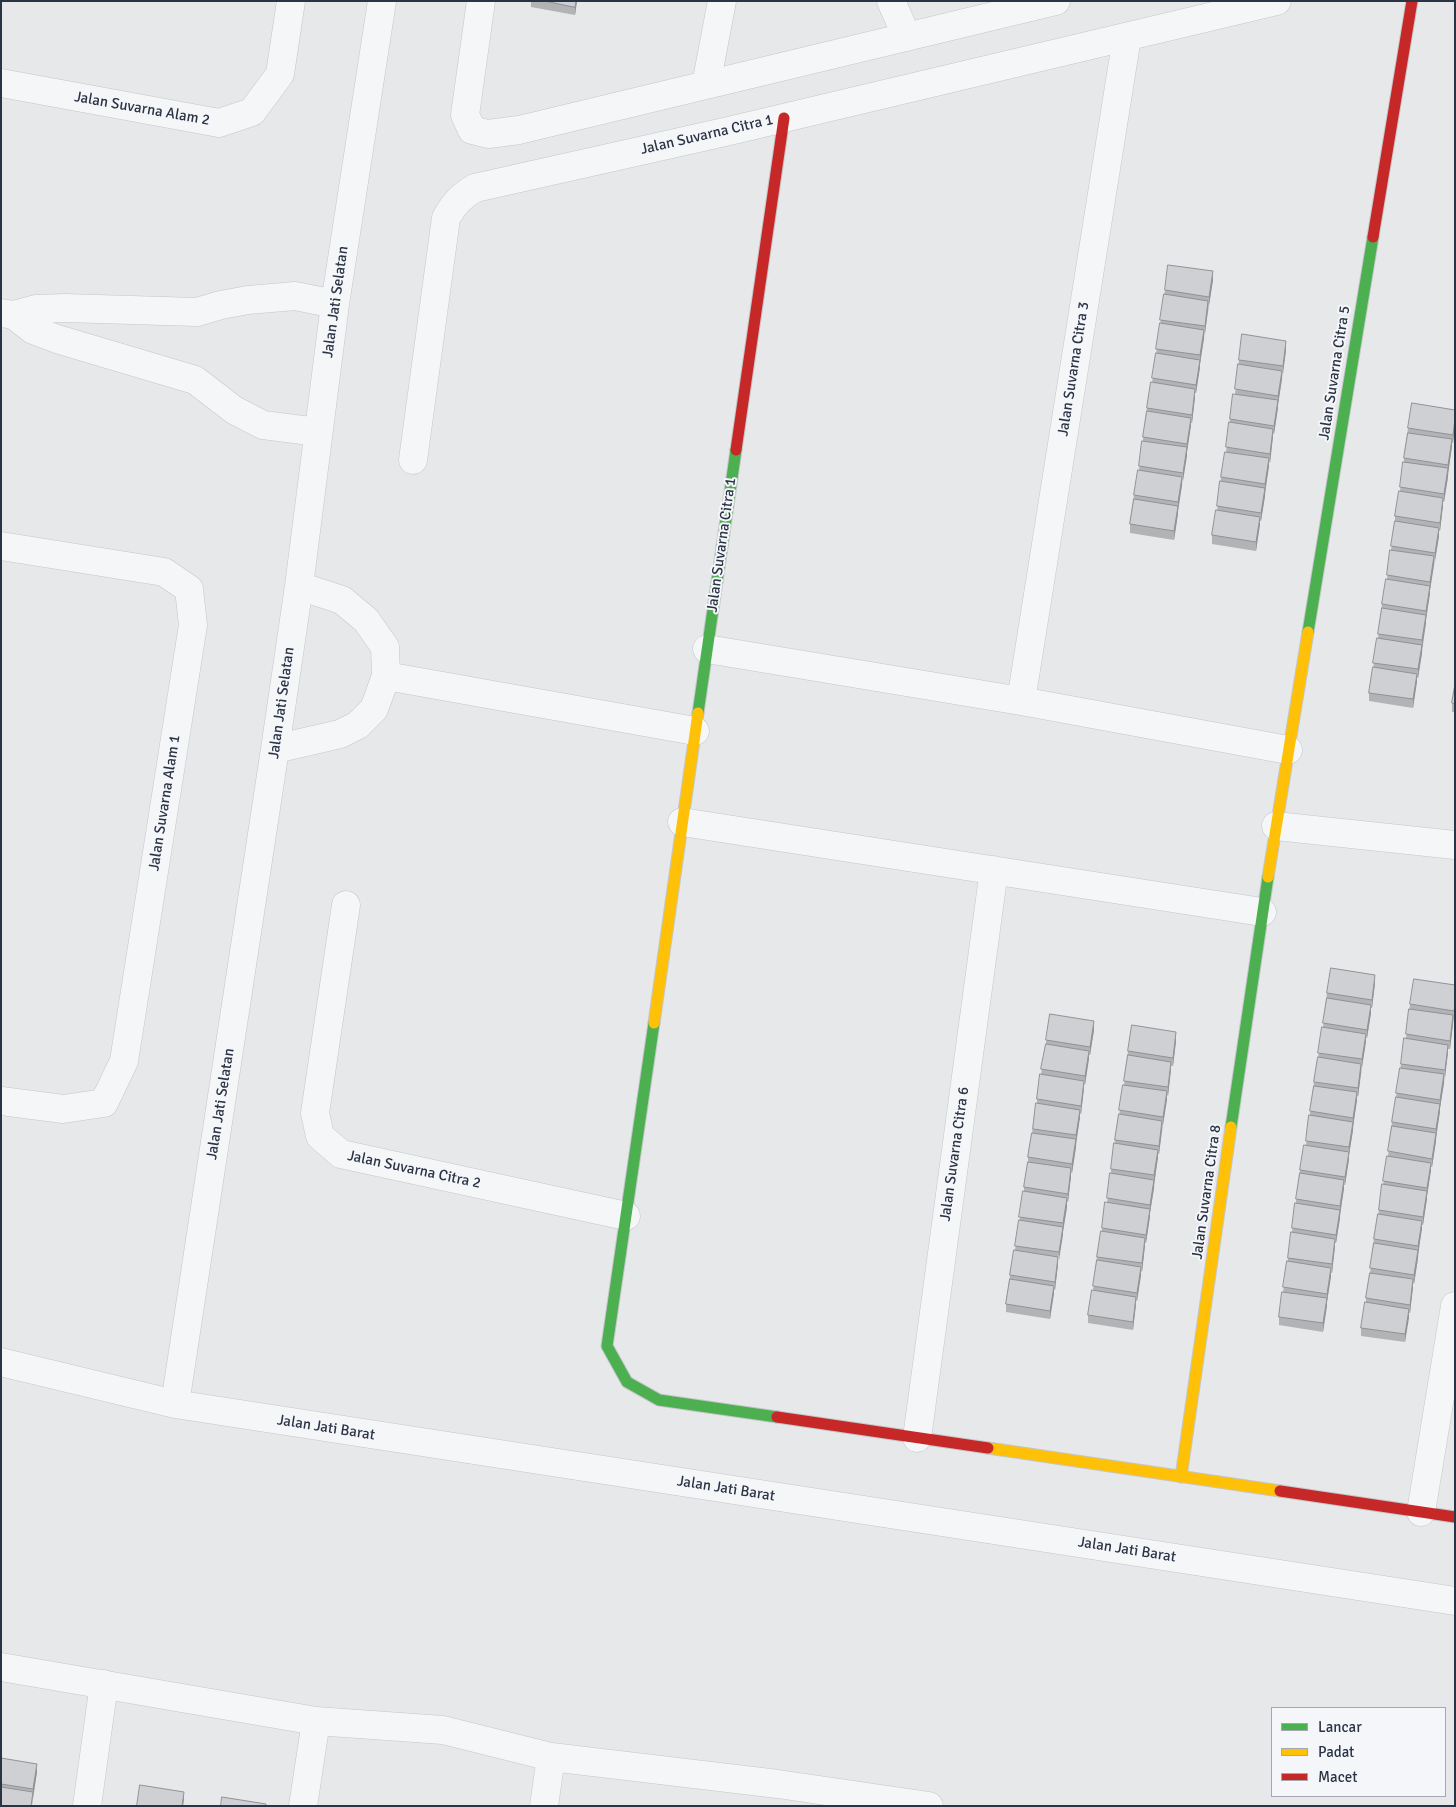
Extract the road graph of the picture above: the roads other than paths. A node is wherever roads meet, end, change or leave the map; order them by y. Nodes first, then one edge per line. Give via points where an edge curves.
1 (291, 1) edge
2 (382, 1) edge
3 (481, 1) edge
4 (722, 1) edge
5 (891, 1) edge
6 (1056, 1) edge
7 (1277, 1) edge
8 (1412, 1) edge
9 (907, 37) junction
10 (1127, 37) junction
11 (1, 83) edge
12 (706, 85) junction
13 (784, 118) junction
14 (335, 304) junction
15 (8, 314) edge
16 (318, 432) junction
17 (413, 460) dead end
18 (1, 546) edge
19 (299, 586) junction
20 (707, 649) junction
21 (386, 676) junction
22 (1022, 701) junction
23 (695, 731) junction
24 (276, 749) junction
25 (1288, 750) junction
26 (682, 822) junction
27 (1276, 826) junction
28 (1455, 845) edge
29 (994, 870) junction
30 (346, 905) dead end
31 (1262, 912) junction
32 (1, 1101) edge
33 (626, 1216) junction
34 (1455, 1306) edge
35 (1, 1362) edge
36 (175, 1404) junction
37 (917, 1438) junction
38 (1181, 1477) junction
39 (1421, 1512) junction
40 (1455, 1517) edge
41 (1455, 1601) edge
42 (1, 1667) edge
43 (104, 1684) junction
44 (316, 1721) junction
45 (551, 1757) junction
46 (776, 1795) edge
47 (87, 1806) edge
48 (303, 1806) edge
49 (544, 1806) edge
50 (929, 1806) edge

1 - 11 street, Jalan Suvarna Alam 2 via 280,74 252,112 219,123
2 - 14 street, Jalan Jati Selatan
3 - 12 street via 465,116 472,130 488,134 519,130
4 - 12 street
5 - 9 street
6 - 9 street
7 - 10 street
8 - 25 street, Jalan Suvarna Citra 5
9 - 12 street
10 - 13 street
10 - 22 street, Jalan Suvarna Citra 3
13 - 17 street, Jalan Suvarna Citra 1 via 475,188 454,204 446,218
13 - 20 street, Jalan Suvarna Citra 1
14 - 15 street via 295,296 248,300 197,312 65,308
14 - 16 street, Jalan Jati Selatan
15 - 16 street via 33,330 57,339 194,380 234,410 262,425
16 - 19 street, Jalan Jati Selatan
18 - 32 street, Jalan Suvarna Alam 1 via 164,572 189,589 193,626 124,1061 104,1102 63,1108
19 - 21 street via 342,600 366,620 385,647
19 - 24 street, Jalan Jati Selatan
20 - 22 street
20 - 23 street, Jalan Suvarna Citra 1
21 - 23 street
21 - 24 street via 374,709 358,725 340,734
22 - 25 street
23 - 26 street, Jalan Suvarna Citra 1
24 - 36 street, Jalan Jati Selatan
25 - 27 street, Jalan Suvarna Citra 5
26 - 29 street
26 - 33 street
27 - 28 street
27 - 31 street, Jalan Suvarna Citra 8
29 - 31 street
29 - 37 street, Jalan Suvarna Citra 6
30 - 33 street, Jalan Suvarna Citra 2 via 315,1114 320,1136 341,1154
31 - 38 street, Jalan Suvarna Citra 8
33 - 37 street via 607,1346 627,1382 659,1400
34 - 39 street
35 - 36 street, Jalan Jati Barat
36 - 41 street, Jalan Jati Barat
37 - 38 street
38 - 39 street
39 - 40 street
42 - 43 street
43 - 44 street
43 - 47 street
44 - 45 street via 443,1730
44 - 48 street
45 - 46 street
45 - 49 street
46 - 50 street

